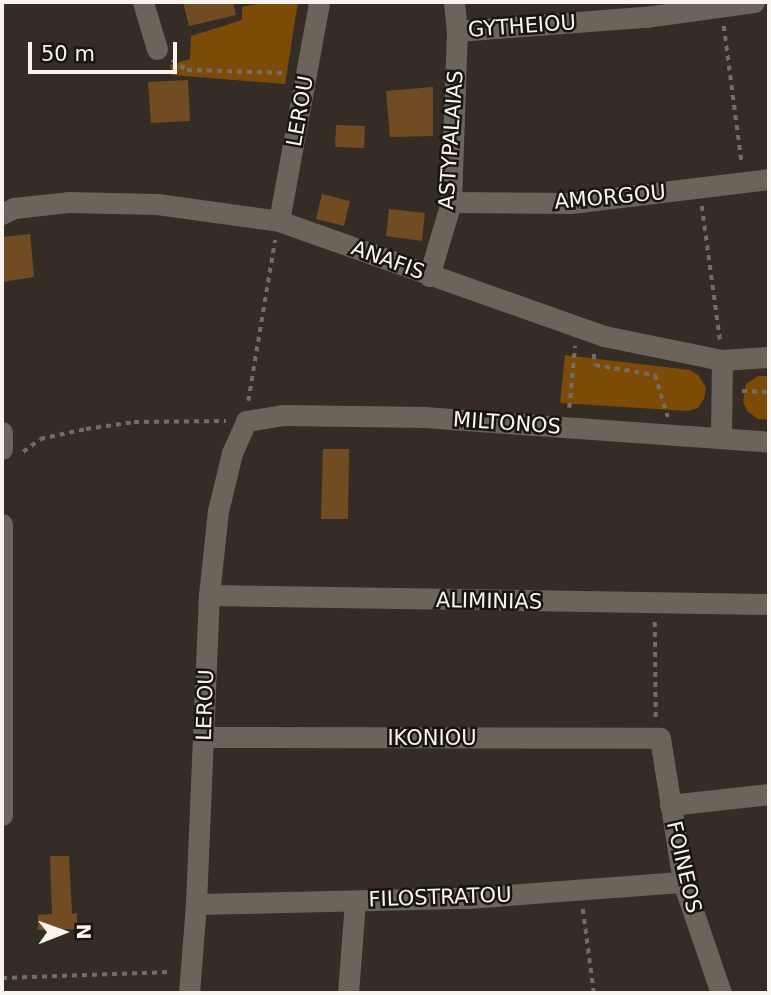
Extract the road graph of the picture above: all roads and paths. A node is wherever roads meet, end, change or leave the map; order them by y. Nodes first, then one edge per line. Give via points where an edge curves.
1 (143, 2) edge
2 (320, 2) edge
3 (454, 2) edge
4 (754, 2) edge
5 (722, 6) junction
6 (642, 9) edge
7 (457, 31) junction
8 (157, 49) joint
9 (307, 73) junction
10 (769, 179) edge
11 (744, 183) junction
12 (699, 188) junction
13 (451, 202) junction
14 (2, 214) edge
15 (279, 220) junction
16 (429, 276) junction
17 (577, 327) junction
18 (594, 354) dead end
19 (769, 357) edge
20 (722, 360) junction
21 (740, 391) dead end
22 (769, 392) edge
23 (668, 417) dead end
24 (246, 421) junction
25 (567, 427) junction
26 (2, 432) edge
27 (721, 438) junction
28 (769, 442) edge
29 (11, 451) edge
30 (2, 524) edge
31 (209, 595) junction
32 (655, 604) junction
33 (769, 604) edge
34 (204, 737) junction
35 (660, 738) junction
36 (769, 794) edge
37 (670, 805) junction
38 (2, 815) edge
39 (683, 882) junction
40 (581, 890) junction
41 (355, 901) junction
42 (196, 904) junction
43 (190, 972) junction
44 (2, 978) edge
45 (189, 993) edge
46 (348, 993) edge
47 (594, 993) edge
48 (721, 993) edge

1 - 8 street
2 - 9 street, LEROU
3 - 7 street, ASTYPALAIAS
4 - 5 street, GYTHEIOU
5 - 6 street, GYTHEIOU
5 - 11 path
6 - 7 street, GYTHEIOU
7 - 13 street, ASTYPALAIAS
8 - 9 path via 187,70
9 - 15 street, LEROU
10 - 11 street, AMORGOU
11 - 12 street, AMORGOU
12 - 13 street, AMORGOU via 571,203
12 - 20 path
13 - 16 street, ASTYPALAIAS
14 - 15 street, ANAFIS via 14,208 68,202 157,204
15 - 16 street, ANAFIS
15 - 24 path
16 - 17 street, ANAFIS
17 - 20 street, ANAFIS
17 - 25 path
18 - 23 path via 595,365 655,375
19 - 20 street, ANAFIS
20 - 27 street
21 - 22 path
24 - 25 street, MILTONOS via 283,415 411,417
24 - 29 path via 134,422 40,439
24 - 31 street, LEROU via 232,453 218,511
25 - 27 street, MILTONOS
26 - 29 street
27 - 28 street, MILTONOS
30 - 38 street
31 - 32 street, ALIMINIAS
31 - 34 street, LEROU
32 - 33 street, ALIMINIAS
32 - 35 path via 654,706
34 - 35 street, IKONIOU
34 - 42 street, LEROU
35 - 37 street, FOINEOS
36 - 37 street
37 - 39 street, FOINEOS
39 - 40 street, FILOSTRATOU
39 - 48 street, FOINEOS
40 - 41 street, FILOSTRATOU
40 - 47 path
41 - 42 street, FILOSTRATOU
41 - 46 street
42 - 43 street, LEROU
43 - 44 path
43 - 45 street, LEROU

